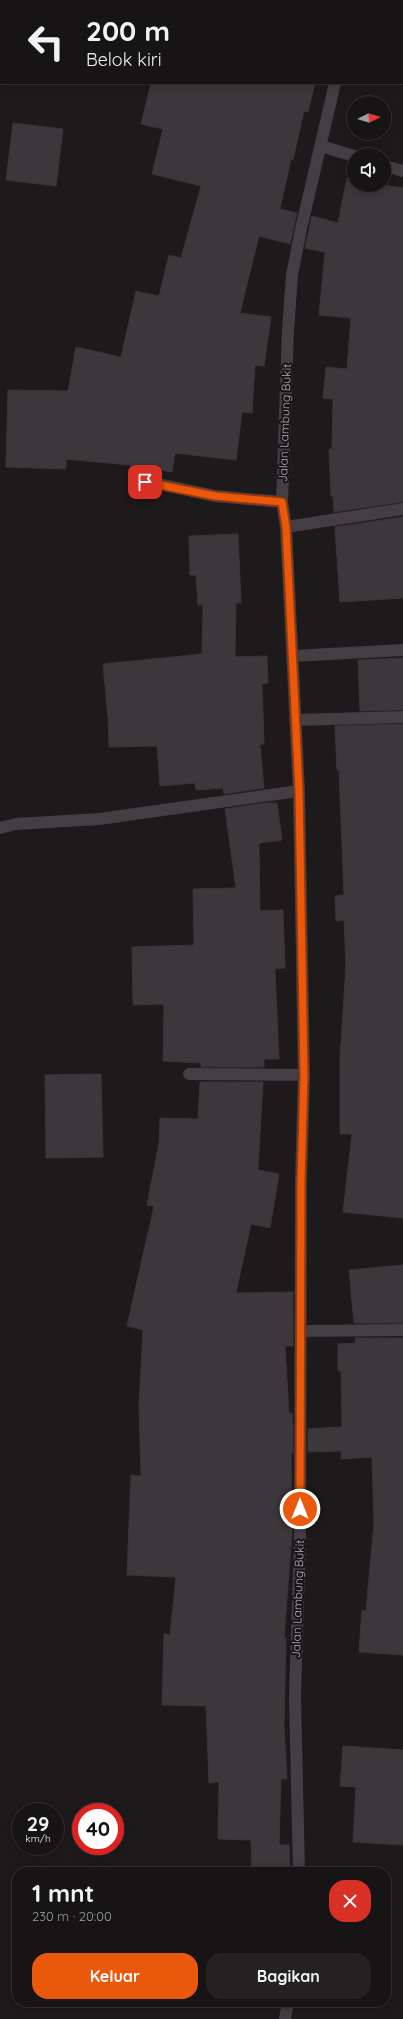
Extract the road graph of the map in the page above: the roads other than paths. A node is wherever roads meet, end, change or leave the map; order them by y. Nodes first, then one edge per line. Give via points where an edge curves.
1 (335, 84) edge
2 (321, 146) junction
3 (347, 154) edge
4 (391, 168) edge
5 (403, 171) edge
6 (145, 482) dead end
7 (282, 502) junction
8 (403, 509) edge
9 (286, 527) junction
10 (403, 650) edge
11 (292, 656) junction
12 (403, 717) edge
13 (295, 720) junction
14 (299, 791) junction
15 (0, 828) edge
16 (189, 1074) dead end
17 (304, 1075) junction
18 (403, 1330) edge
19 (301, 1331) junction
20 (299, 1867) edge
21 (287, 2007) edge
22 (285, 2019) edge

1 - 2 street, Jalan Lambung Bukit
2 - 3 street
2 - 7 street, Jalan Lambung Bukit via 292,275
4 - 5 street
6 - 7 street via 215,496
7 - 9 street, Jalan Lambung Bukit
8 - 9 street
9 - 11 street, Jalan Lambung Bukit
10 - 11 street
11 - 13 street, Jalan Lambung Bukit
12 - 13 street
13 - 14 street, Jalan Lambung Bukit
14 - 15 street via 99,819 16,824
14 - 17 street, Jalan Lambung Bukit
16 - 17 street
17 - 19 street, Jalan Lambung Bukit
18 - 19 street
19 - 20 street, Jalan Lambung Bukit via 300,1539 295,1697
21 - 22 street

